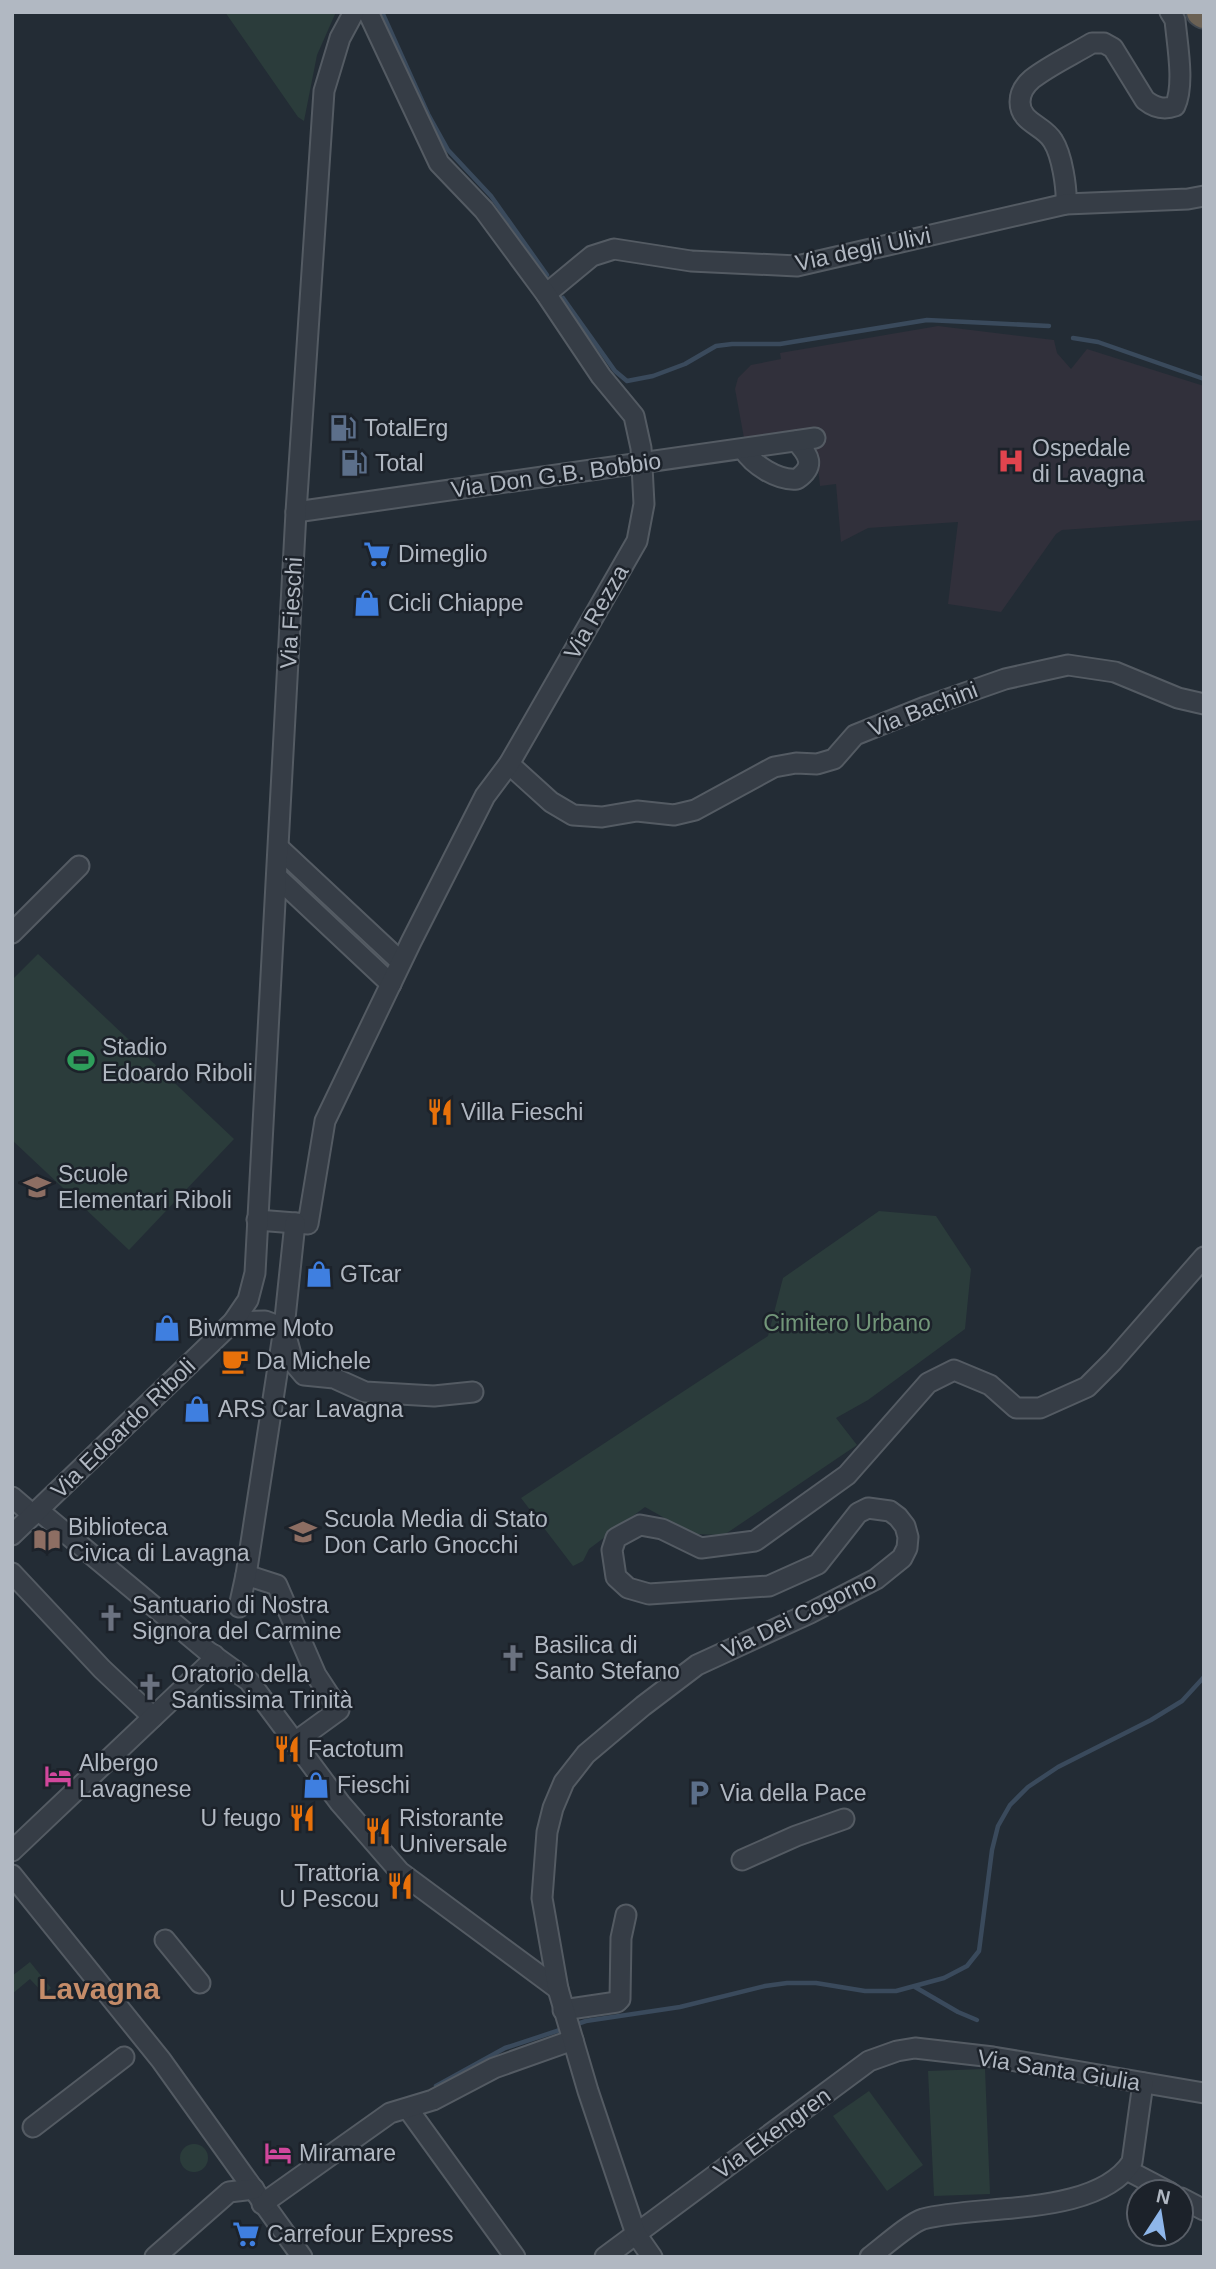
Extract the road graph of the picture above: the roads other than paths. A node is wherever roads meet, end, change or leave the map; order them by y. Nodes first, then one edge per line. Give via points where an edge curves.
1 (354, 12) edge
2 (368, 12) edge
3 (1170, 12) edge
4 (1204, 196) edge
5 (1066, 204) junction
6 (546, 294) junction
7 (743, 449) junction
8 (642, 463) junction
9 (296, 512) junction
10 (1204, 704) edge
11 (509, 764) junction
12 (279, 848) junction
13 (79, 866) dead end
14 (277, 877) junction
15 (12, 933) edge
16 (401, 962) junction
17 (391, 984) junction
18 (257, 1220) junction
19 (295, 1223) junction
20 (1204, 1257) edge
21 (233, 1322) junction
22 (284, 1328) junction
23 (473, 1392) dead end
24 (12, 1497) edge
25 (35, 1513) junction
26 (12, 1535) edge
27 (12, 1573) edge
28 (246, 1575) junction
29 (239, 1607) dead end
30 (214, 1655) junction
31 (153, 1717) junction
32 (295, 1742) junction
33 (844, 1818) dead end
34 (12, 1852) edge
35 (742, 1860) dead end
36 (12, 1875) edge
37 (626, 1915) dead end
38 (165, 1940) dead end
39 (200, 1983) dead end
40 (558, 1989) junction
41 (568, 2025) junction
42 (915, 2048) joint
43 (124, 2057) dead end
44 (1143, 2083) junction
45 (1204, 2093) edge
46 (408, 2109) junction
47 (33, 2127) dead end
48 (1126, 2171) junction
49 (1140, 2178) edge
50 (258, 2197) junction
51 (636, 2234) junction
52 (155, 2257) edge
53 (302, 2257) edge
54 (515, 2257) edge
55 (605, 2257) edge
56 (652, 2257) edge
57 (870, 2257) edge

1 - 9 street, Via Fieschi via 340,38 324,91
2 - 6 street, Via Rezza via 439,163 484,210
3 - 5 street via 1175,20 1180,82 1175,106 1166,109 1145,100 1113,48 1104,43 1092,43 1030,80 1020,94 1020,109 1026,118 1054,141 1067,189
4 - 5 street, Via degli Ulivi
5 - 6 street, Via degli Ulivi via 797,266 691,261 614,249 592,256
6 - 8 street, Via Rezza via 634,416
7 - 7 street, Via Don G.B. Bobbio via 805,440 810,461 797,479 781,478
7 - 8 street, Via Don G.B. Bobbio
8 - 9 street, Via Don G.B. Bobbio
8 - 11 street, Via Rezza via 644,505 636,541
9 - 12 street, Via Fieschi
10 - 11 street, Via Bachini via 1115,672 1068,664 1005,679 925,707 855,735 834,759 774,767 695,810 674,815 637,810 602,817 573,816
11 - 16 street, Via Rezza via 485,796
12 - 14 street, Via Fieschi
12 - 16 street
13 - 15 street
14 - 17 street
14 - 18 street, Via Fieschi
16 - 17 street, Via Rezza
17 - 19 street, Via Rezza via 325,1121 308,1224
18 - 19 street
18 - 21 street, Via Edoardo Riboli via 255,1273 248,1300
19 - 22 street
20 - 40 street, Via Dei Cogorno via 1087,1387 1040,1408 1016,1408 990,1385 954,1370 928,1383 847,1475 755,1541 701,1548 662,1529 640,1525 616,1538 612,1550 616,1577 628,1588 649,1594 769,1586 818,1564 858,1513 868,1508 890,1511 905,1526 908,1537 902,1558 876,1579 697,1665 586,1754 564,1782 547,1832 542,1898
21 - 22 street via 265,1321
21 - 25 street, Via Edoardo Riboli
22 - 23 street via 293,1362 304,1375 334,1378 365,1392 434,1396
22 - 28 street
24 - 25 street
25 - 26 street, Via Edoardo Riboli
25 - 30 street
27 - 31 street
28 - 29 street
28 - 32 street via 276,1585 316,1675 339,1710
30 - 31 street
30 - 32 street via 249,1681
31 - 34 street
32 - 40 street via 400,1872
33 - 35 street
36 - 50 street via 162,2060
37 - 41 street via 620,1999
38 - 39 street
40 - 41 street
41 - 46 street via 494,2068
41 - 51 street
42 - 44 street, Via Santa Giulia
42 - 51 street, Via Ekengren via 869,2062
43 - 47 street
44 - 45 street, Via Santa Giulia
44 - 48 street via 1132,2162
46 - 50 street via 390,2113
46 - 54 street
48 - 49 street
48 - 57 street via 1113,2182 1065,2202 920,2220
50 - 52 street via 229,2192
50 - 53 street
51 - 55 street, Via Ekengren
51 - 56 street

